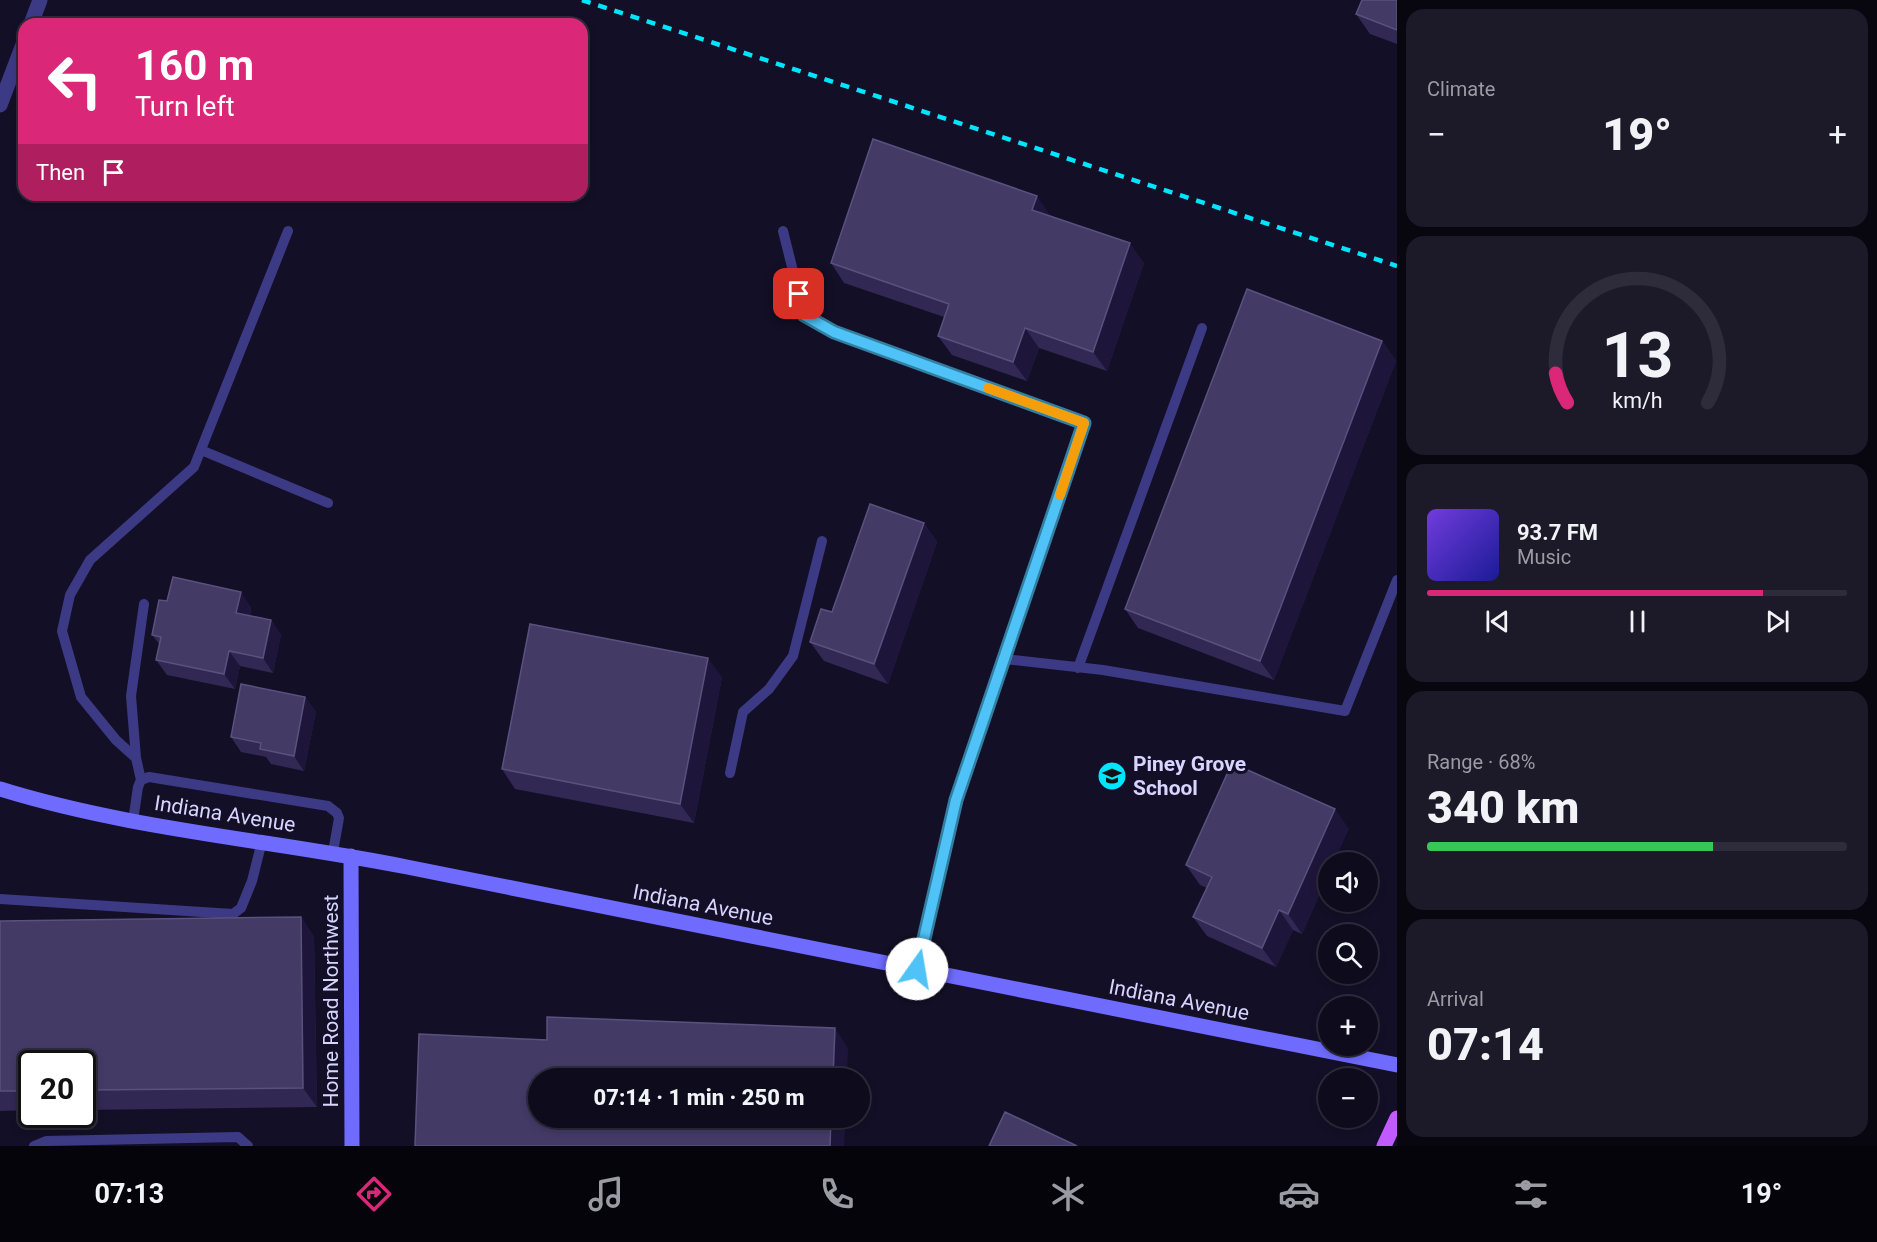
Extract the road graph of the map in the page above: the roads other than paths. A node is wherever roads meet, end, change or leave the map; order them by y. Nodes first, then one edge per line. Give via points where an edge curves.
1 (40, 0) edge
2 (33, 18) edge
3 (18, 58) edge
4 (0, 105) edge
5 (288, 231) dead end
6 (783, 231) dead end
7 (1202, 328) dead end
8 (201, 450) junction
9 (328, 503) dead end
10 (822, 541) dead end
11 (1397, 580) edge
12 (144, 604) dead end
13 (1005, 659) junction
14 (1078, 668) junction
15 (136, 758) junction
16 (730, 773) dead end
17 (141, 780) junction
18 (0, 789) edge
19 (133, 821) junction
20 (262, 841) junction
21 (333, 852) junction
22 (351, 856) junction
23 (0, 899) edge
24 (917, 969) junction
25 (1397, 1065) edge
26 (1397, 1118) edge
27 (34, 1146) edge
28 (248, 1146) edge
29 (352, 1146) edge
30 (1384, 1146) edge

1 - 2 street
3 - 4 street
5 - 8 lane
6 - 13 lane via 804,315 834,332 1084,423
7 - 14 lane
8 - 9 lane
8 - 15 lane via 194,467 90,560 70,595 62,631 81,698
10 - 16 lane via 793,656 769,689 743,712
11 - 14 lane via 1345,711
12 - 15 lane via 131,696
13 - 14 lane
13 - 24 lane via 956,800
15 - 17 lane
17 - 19 lane
17 - 21 lane via 149,777 328,806 339,818
18 - 19 main road, Indiana Avenue
19 - 20 main road, Indiana Avenue
20 - 21 main road, Indiana Avenue
20 - 23 lane via 252,881 241,908 233,914
21 - 22 main road, Indiana Avenue
22 - 24 main road, Indiana Avenue
22 - 29 main road, Home Road Northwest
24 - 25 main road, Indiana Avenue
26 - 30 main road
27 - 28 lane via 45,1141 238,1137

